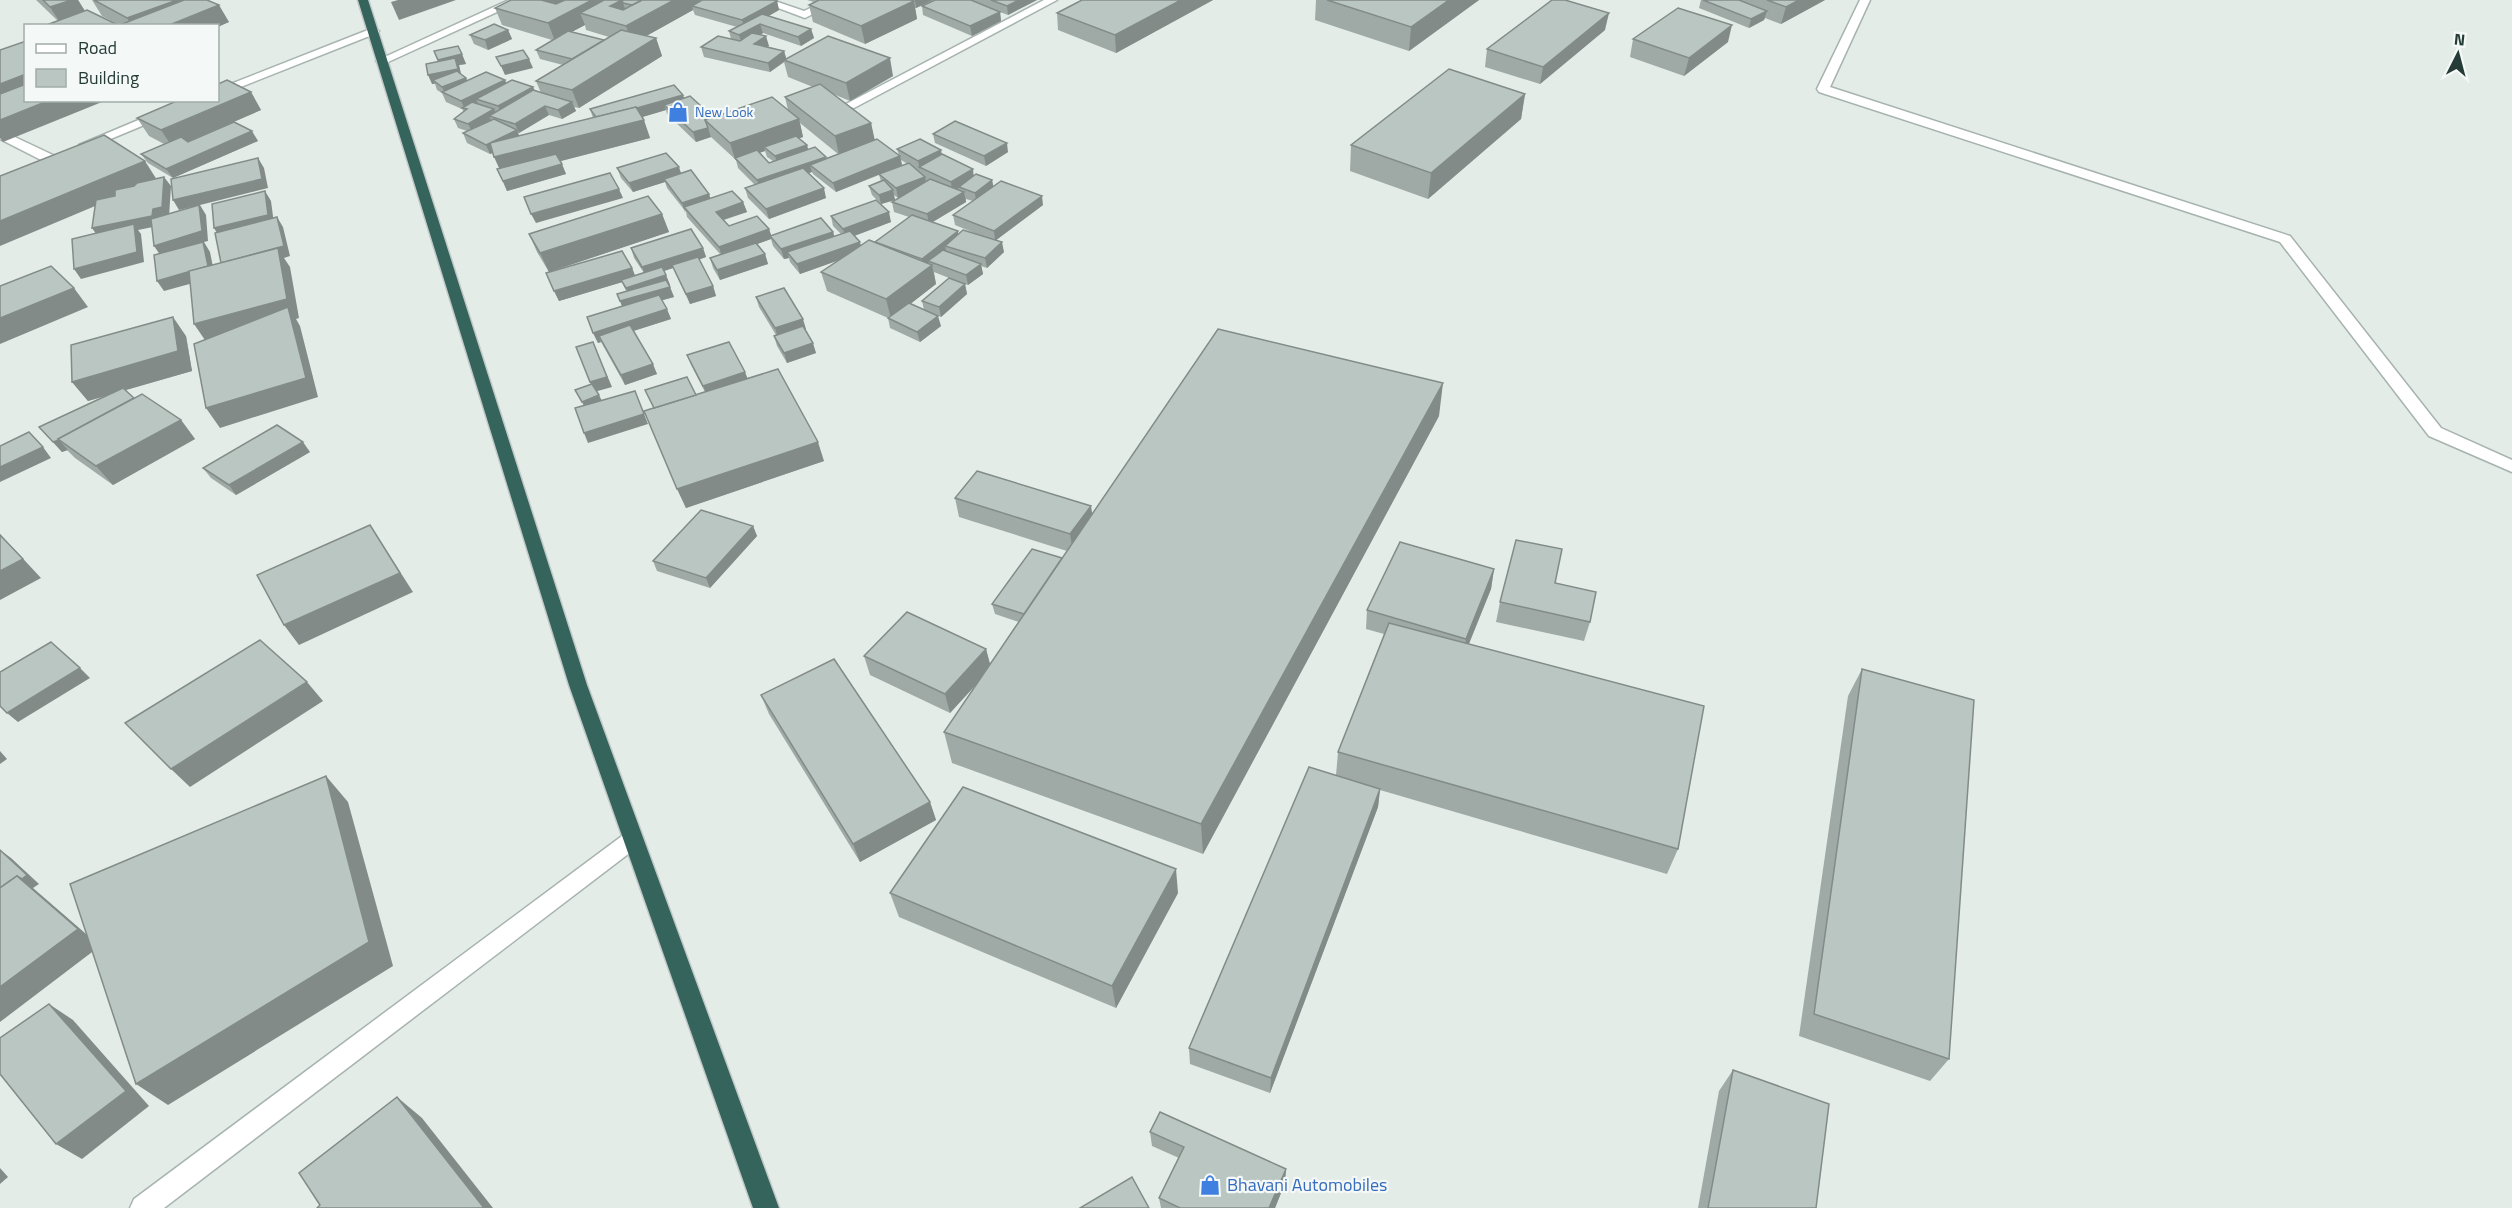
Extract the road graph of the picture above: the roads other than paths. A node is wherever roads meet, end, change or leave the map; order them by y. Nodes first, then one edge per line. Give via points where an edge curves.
1 (363, 0) edge
2 (518, 0) edge
3 (762, 0) edge
4 (835, 0) edge
5 (1052, 0) edge
6 (1865, 0) edge
7 (373, 31) junction
8 (382, 61) junction
9 (219, 93) edge
10 (193, 102) edge
11 (850, 105) edge
12 (0, 134) edge
13 (60, 155) junction
14 (30, 167) edge
15 (2512, 466) edge
16 (633, 839) junction
17 (143, 1208) edge
18 (766, 1208) edge

1 - 7 highway
2 - 8 street
3 - 4 street via 805,15
5 - 11 street
6 - 15 street via 1823,89 2285,239 2435,432
7 - 8 highway
7 - 9 street
8 - 16 highway via 578,685
10 - 13 street
12 - 13 street
13 - 14 street
16 - 17 street
16 - 18 highway

